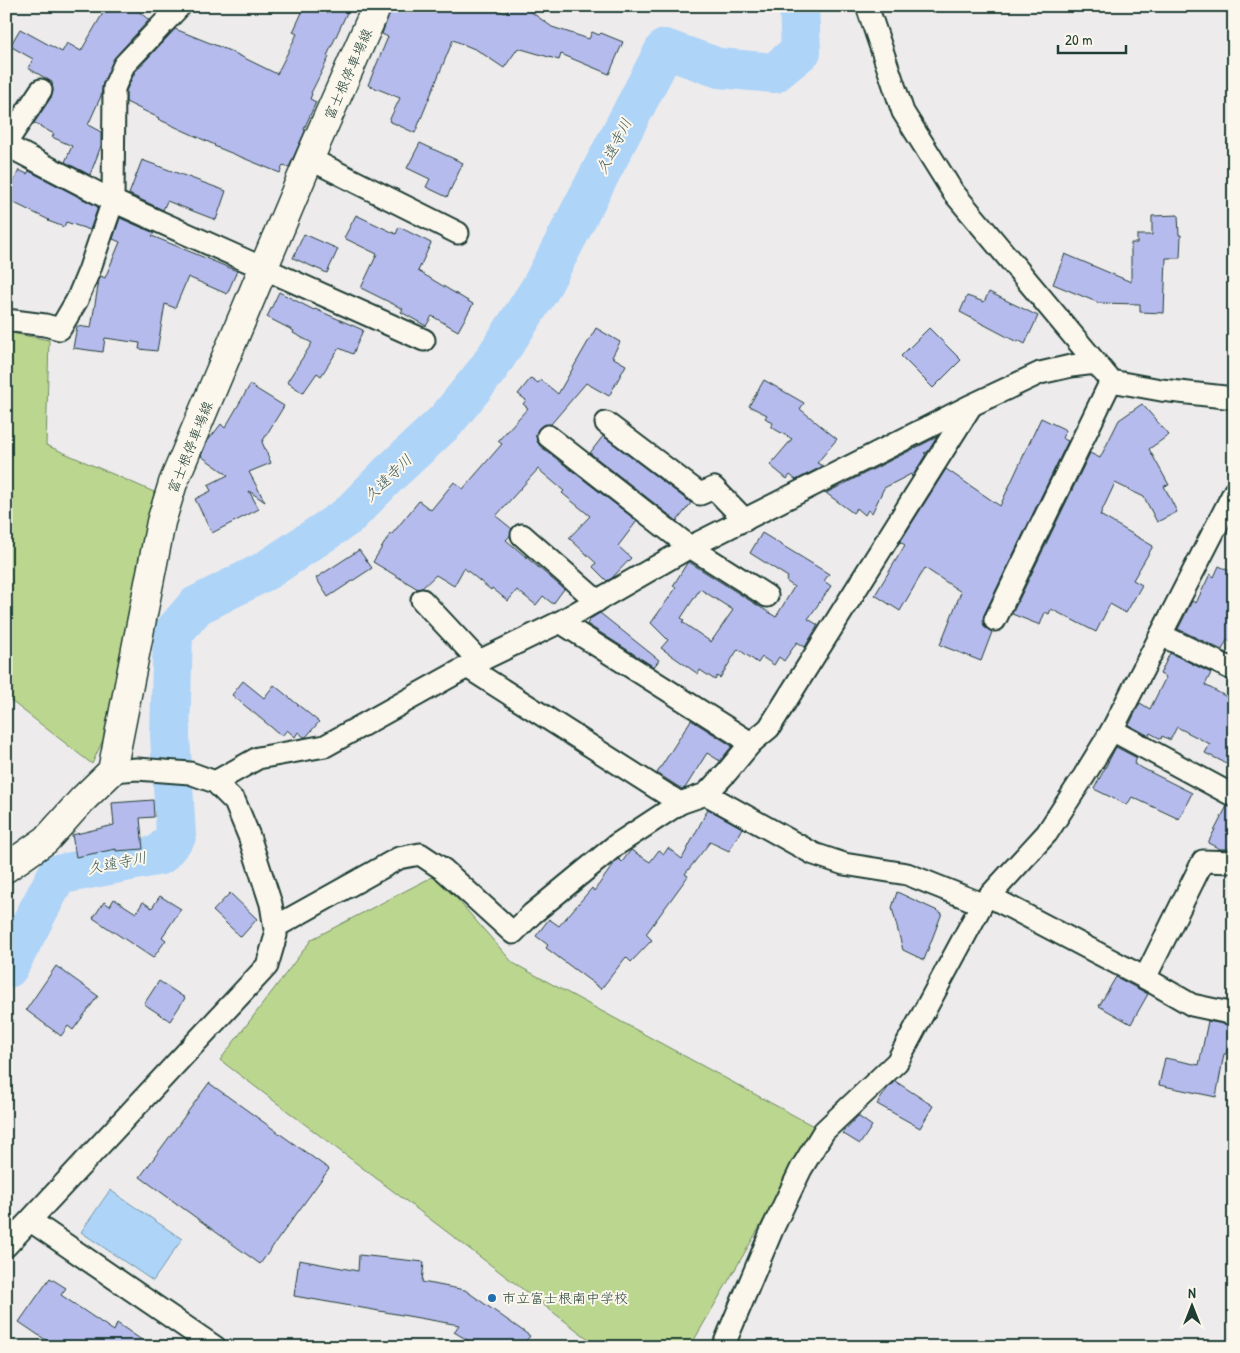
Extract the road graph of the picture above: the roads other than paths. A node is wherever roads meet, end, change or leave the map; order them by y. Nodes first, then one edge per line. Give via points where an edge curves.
1 (180, 6) edge
2 (377, 6) edge
3 (867, 6) edge
4 (40, 90) dead end
5 (6, 144) edge
6 (310, 159) junction
7 (113, 200) junction
8 (458, 233) dead end
9 (264, 269) junction
10 (6, 320) edge
11 (424, 340) dead end
12 (1096, 363) junction
13 (1111, 381) junction
14 (1234, 398) edge
15 (972, 405) junction
16 (606, 423) dead end
17 (548, 436) dead end
18 (1234, 492) edge
19 (745, 520) junction
20 (522, 536) dead end
21 (690, 547) junction
22 (767, 596) dead end
23 (422, 600) dead end
24 (597, 600) junction
25 (996, 620) dead end
26 (560, 622) junction
27 (1161, 634) junction
28 (473, 664) junction
29 (1234, 670) edge
30 (1112, 730) junction
31 (751, 743) junction
32 (124, 770) junction
33 (215, 782) junction
34 (706, 794) junction
35 (1234, 796) edge
36 (680, 803) junction
37 (1234, 862) edge
38 (6, 868) edge
39 (985, 900) junction
40 (275, 927) junction
41 (1145, 978) junction
42 (1234, 1014) edge
43 (31, 1221) junction
44 (6, 1246) edge
45 (215, 1347) edge
46 (723, 1347) edge

1 - 7 street via 124,65 114,88
2 - 6 main road, 富士根停車場線
3 - 12 street via 904,112 953,192
4 - 5 street
5 - 7 street
6 - 8 street
6 - 9 main road, 富士根停車場線
7 - 9 street
7 - 10 street via 89,271 60,329
9 - 11 street
9 - 32 main road, 富士根停車場線 via 173,484 161,522
12 - 13 street
12 - 15 street via 1040,373
13 - 14 street
13 - 25 street
15 - 19 street
15 - 31 street via 769,728
16 - 19 street via 700,494 714,488
17 - 21 street
18 - 27 street
19 - 21 street
20 - 24 street
21 - 22 street
21 - 24 street
23 - 28 street
24 - 26 street
26 - 28 street
26 - 31 street
27 - 29 street
27 - 30 street
28 - 33 street via 325,746 258,758
28 - 36 street
30 - 35 street
30 - 39 street via 1047,833
31 - 34 street
32 - 33 street via 190,773
32 - 38 main road via 82,800 46,840
33 - 40 street via 235,802 250,836
34 - 36 street
34 - 39 street via 814,854 844,864 908,874
36 - 40 street via 616,845 513,933 444,870 420,854 399,858
37 - 41 street via 1203,861
39 - 41 street
39 - 46 street via 897,1062 824,1131 801,1170
40 - 43 street via 276,935 267,966
41 - 42 street via 1192,1005
43 - 44 street
43 - 45 street

